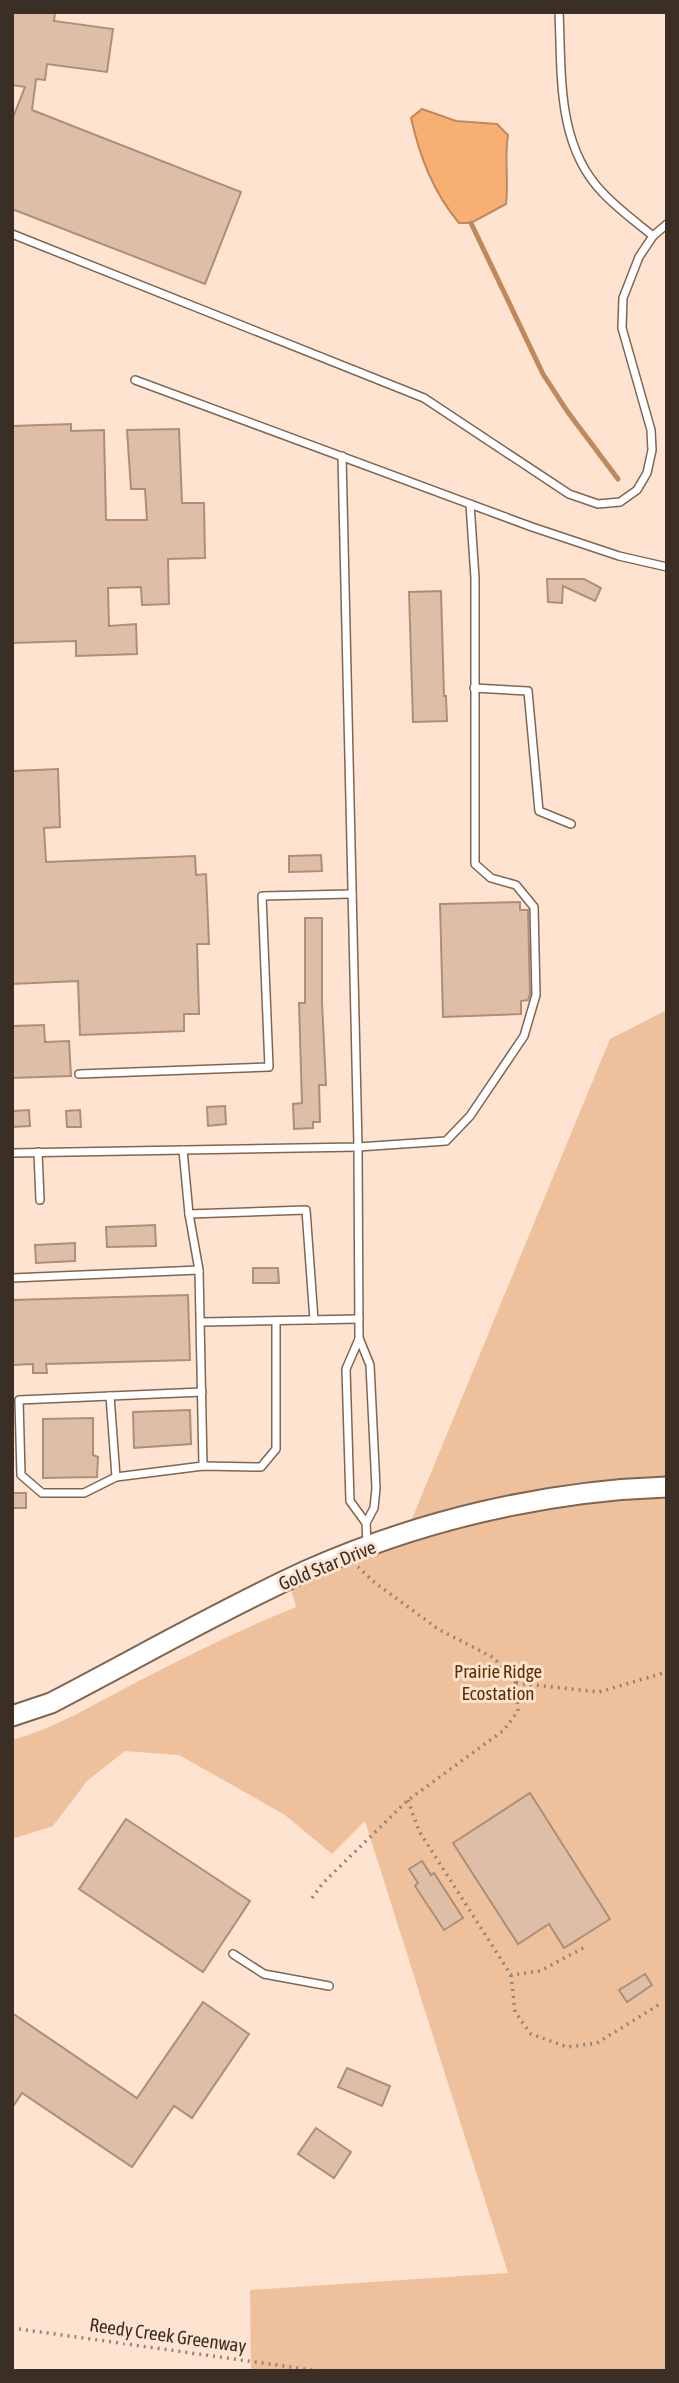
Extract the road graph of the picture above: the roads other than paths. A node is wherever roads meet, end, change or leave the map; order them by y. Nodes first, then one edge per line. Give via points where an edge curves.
1 (559, 12) edge
2 (667, 224) edge
3 (12, 234) edge
4 (653, 236) junction
5 (135, 380) dead end
6 (342, 456) junction
7 (470, 504) junction
8 (667, 567) edge
9 (474, 688) junction
10 (570, 824) dead end
11 (352, 894) junction
12 (79, 1074) dead end
13 (358, 1147) junction
14 (183, 1150) junction
15 (38, 1152) junction
16 (12, 1153) edge
17 (40, 1200) dead end
18 (189, 1214) junction
19 (199, 1270) junction
20 (12, 1278) edge
21 (359, 1319) junction
22 (314, 1320) junction
23 (275, 1321) junction
24 (202, 1322) junction
25 (359, 1338) junction
26 (202, 1391) junction
27 (110, 1396) junction
28 (202, 1466) junction
29 (116, 1477) junction
30 (667, 1487) edge
31 (366, 1524) junction
32 (367, 1547) junction
33 (12, 1716) edge
34 (233, 1954) dead end
35 (329, 1986) dead end

1 - 4 lane via 565,120 578,158 602,192
2 - 4 lane
3 - 4 lane via 424,398 569,494 598,504 620,502 637,490 652,450 651,430 622,328 623,298
5 - 6 lane
6 - 7 lane
6 - 11 lane
7 - 8 lane via 619,556
7 - 9 lane
9 - 10 lane via 528,691 539,811
9 - 13 lane via 475,864 491,878 516,886 534,907 536,995 524,1036 470,1116 446,1141
11 - 12 lane via 262,896 269,1067
11 - 13 lane
13 - 14 lane
13 - 21 lane
14 - 15 lane
14 - 18 lane
15 - 16 lane
15 - 17 lane
18 - 19 lane
18 - 22 lane via 306,1210
19 - 20 lane
19 - 24 lane
21 - 22 lane
21 - 25 lane
22 - 23 lane
23 - 24 lane
23 - 28 lane via 276,1449 261,1467
24 - 26 lane
25 - 31 lane via 370,1365 376,1488
25 - 31 lane via 346,1369 350,1500
26 - 27 lane
26 - 28 lane
27 - 29 lane
27 - 29 lane via 19,1399 20,1475 41,1493 84,1493
28 - 29 lane
30 - 32 street, Gold Star Drive via 514,1505 431,1525
31 - 32 lane
32 - 33 street, Gold Star Drive via 296,1576 51,1703
34 - 35 lane via 264,1975

